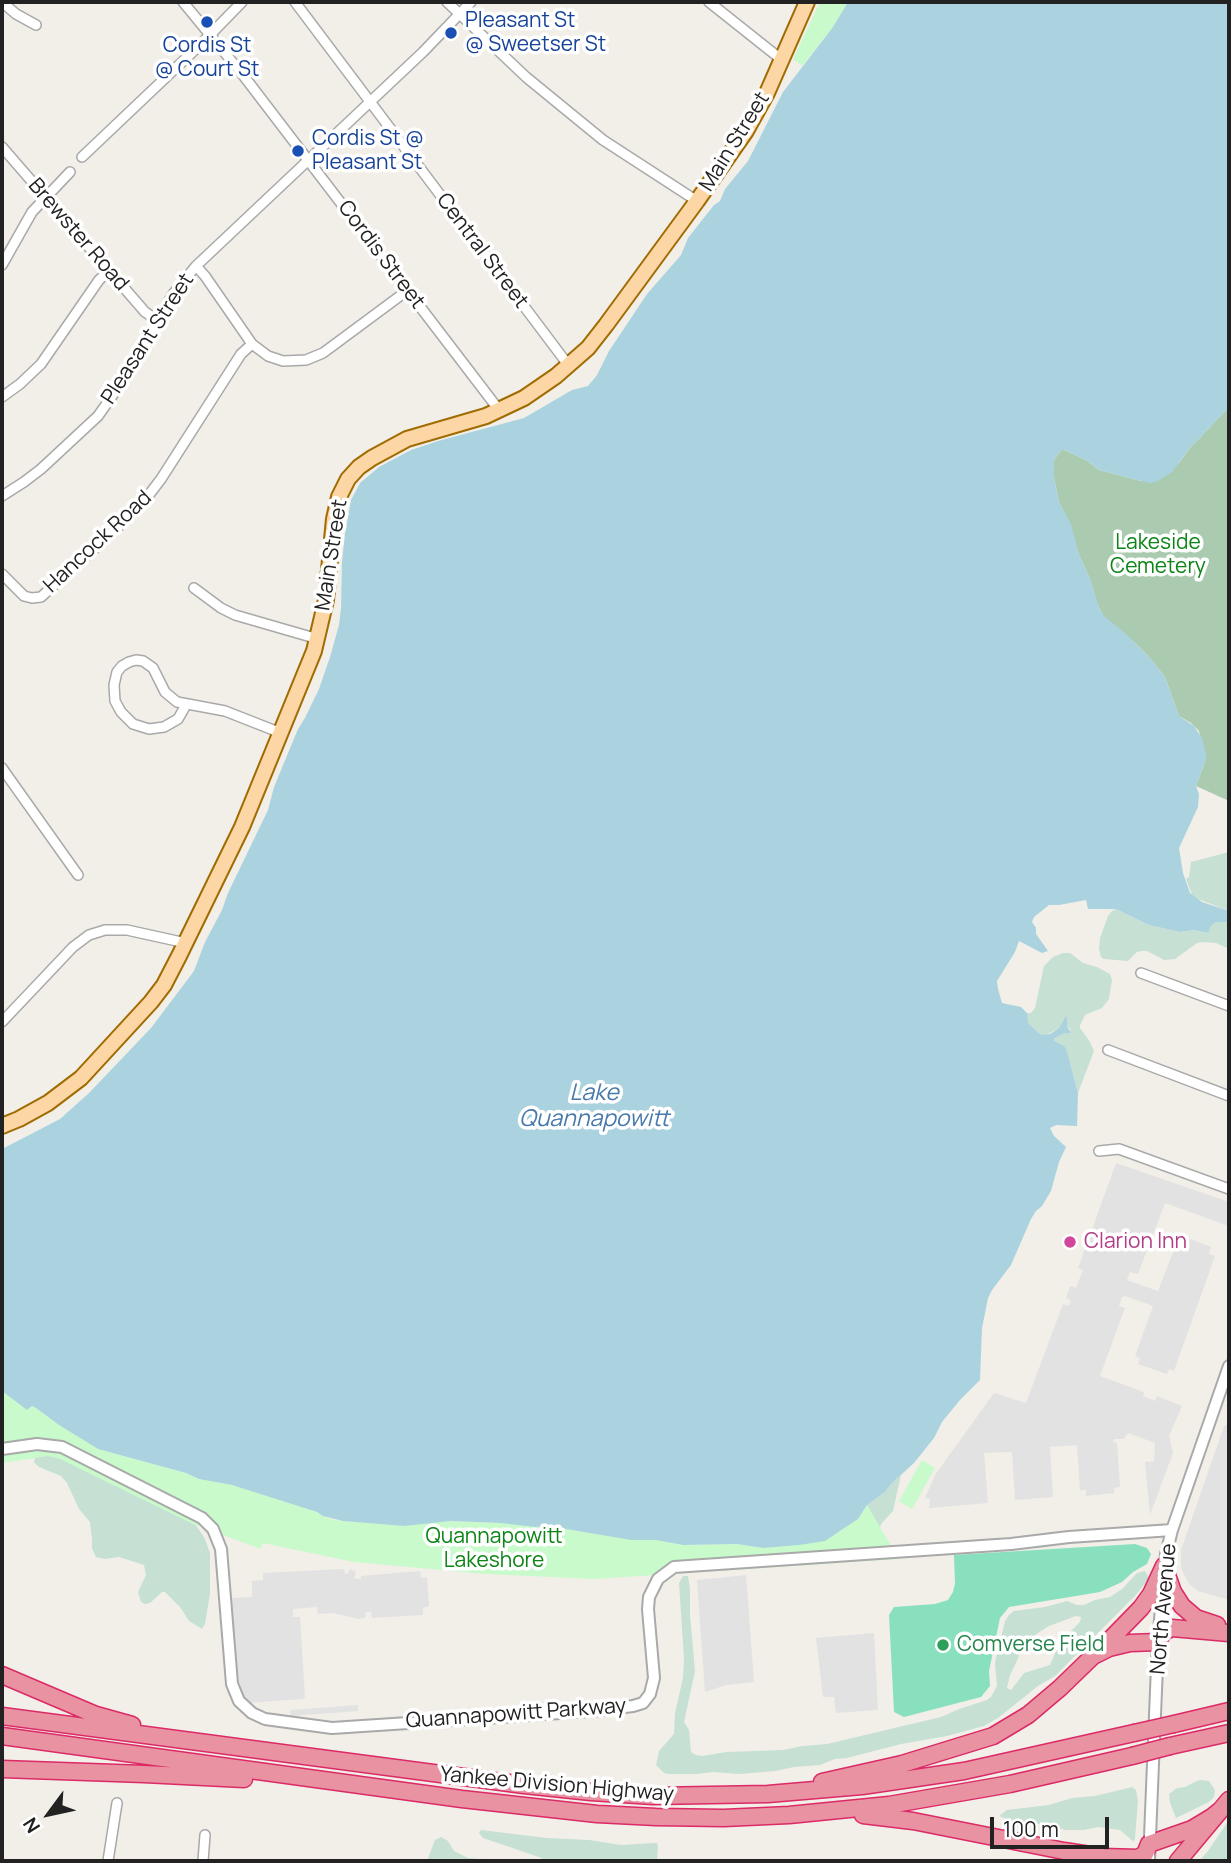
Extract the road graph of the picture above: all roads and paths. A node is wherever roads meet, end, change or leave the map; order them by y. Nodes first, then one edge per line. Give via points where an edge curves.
1 (2, 2) edge
2 (183, 2) edge
3 (242, 2) edge
4 (295, 2) edge
5 (447, 2) edge
6 (471, 2) edge
7 (709, 2) edge
8 (807, 2) edge
9 (461, 14) junction
10 (36, 25) dead end
11 (210, 34) junction
12 (782, 60) junction
13 (370, 103) junction
14 (2, 147) edge
15 (82, 158) dead end
16 (309, 160) junction
17 (70, 172) dead end
18 (45, 197) junction
19 (696, 201) junction
20 (2, 265) edge
21 (196, 266) junction
22 (109, 271) junction
23 (408, 290) junction
24 (157, 320) junction
25 (252, 344) junction
26 (569, 366) junction
27 (2, 397) edge
28 (499, 410) junction
29 (2, 496) edge
30 (2, 573) edge
31 (194, 588) dead end
32 (318, 639) junction
33 (186, 705) junction
34 (281, 733) junction
35 (2, 768) edge
36 (78, 874) dead end
37 (186, 943) junction
38 (1141, 973) dead end
39 (1229, 1006) edge
40 (2, 1022) edge
41 (1108, 1050) dead end
42 (1229, 1096) edge
43 (2, 1126) edge
44 (1099, 1151) dead end
45 (1229, 1189) edge
46 (1229, 1366) edge
47 (2, 1448) edge
48 (1172, 1530) junction
49 (1164, 1566) junction
50 (1229, 1631) edge
51 (1158, 1642) junction
52 (1093, 1656) junction
53 (2, 1675) edge
54 (1229, 1711) edge
55 (2, 1716) edge
56 (1229, 1733) edge
57 (2, 1736) edge
58 (198, 1742) junction
59 (2, 1769) edge
60 (356, 1784) junction
61 (768, 1794) junction
62 (117, 1803) dead end
63 (1225, 1805) edge
64 (834, 1812) junction
65 (205, 1835) dead end
66 (1149, 1844) junction
67 (1064, 1851) junction
68 (108, 1861) edge
69 (203, 1861) edge
70 (1092, 1861) edge
71 (1149, 1861) edge
72 (1178, 1861) edge

1 - 10 street
2 - 11 street, Cordis Street
3 - 11 street
4 - 13 street, Central Street
5 - 9 street
6 - 9 street, Pleasant Street
7 - 12 street
8 - 12 main road, Main Street
9 - 13 street, Pleasant Street
9 - 19 street via 596,134
11 - 15 street
11 - 16 street, Cordis Street
12 - 19 main road, Main Street via 752,121
13 - 16 street, Pleasant Street
13 - 26 street, Central Street
14 - 18 street, Brewster Road
16 - 21 street, Pleasant Street
16 - 23 street, Cordis Street
17 - 18 street
18 - 20 street
18 - 22 street, Brewster Road
19 - 26 main road, Main Street via 597,336
21 - 24 street, Pleasant Street
21 - 25 street
22 - 24 street, Brewster Road
22 - 27 street via 41,364
23 - 25 street via 311,358 278,360
23 - 28 street, Cordis Street
24 - 29 street, Pleasant Street via 93,421 41,470
25 - 30 street, Hancock Road via 241,354 162,479 117,528 41,597 24,596
26 - 28 main road, Main Street via 533,393
28 - 32 main road, Main Street via 407,439 351,476 341,491 334,519
31 - 32 street via 235,615
32 - 34 main road, Main Street
33 - 33 street via 169,726 138,726 124,717 115,701 117,672 129,662 144,661 153,668 167,695
33 - 34 street via 225,711
34 - 37 main road, Main Street
35 - 36 street
37 - 40 street via 127,930 89,935
37 - 43 main road, Main Street via 151,1002 81,1078 29,1115
38 - 39 street
41 - 42 street
44 - 45 street via 1119,1149
46 - 48 street, North Avenue
47 - 48 street, Quannapowitt Parkway via 62,1447 202,1518 221,1549 232,1684 239,1701 265,1719 332,1728 591,1711 643,1703 654,1678 650,1593 663,1573 674,1567
48 - 49 street, North Avenue
49 - 50 highway via 1173,1592 1186,1610
49 - 51 street, North Avenue
49 - 52 highway via 1141,1608
50 - 51 highway via 1172,1628 1163,1632
51 - 52 highway via 1130,1643
51 - 66 street, North Avenue
52 - 61 highway via 1028,1715 993,1736 902,1765
53 - 58 highway via 96,1715
54 - 61 highway, Yankee Division Highway, bridge via 975,1768
55 - 58 highway, Yankee Division Highway
56 - 64 highway, Yankee Division Highway, bridge via 1010,1784
57 - 60 highway, Yankee Division Highway
58 - 61 highway, Yankee Division Highway via 591,1792
59 - 60 highway
60 - 64 highway, Yankee Division Highway via 597,1814 724,1818
62 - 68 street
63 - 66 highway via 1192,1829
63 - 72 highway
64 - 67 highway via 913,1821
65 - 69 street
66 - 67 highway via 1138,1858
66 - 71 street, North Avenue
67 - 70 highway

